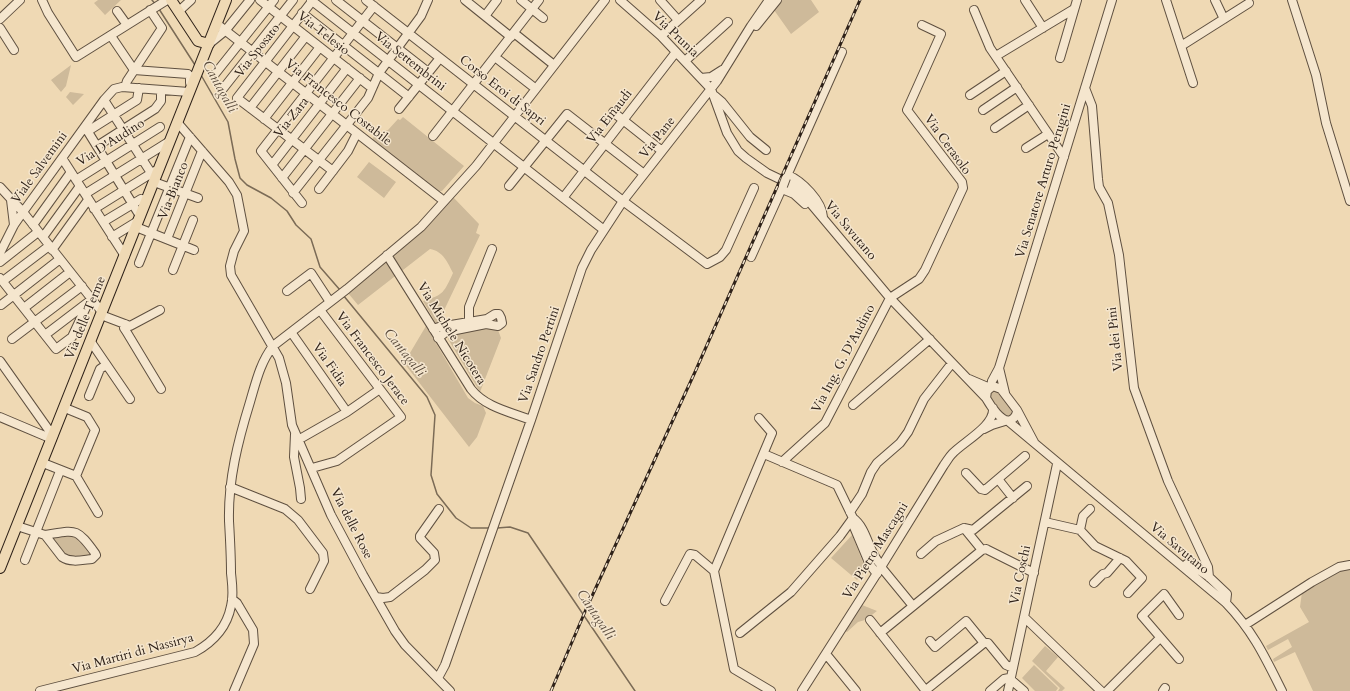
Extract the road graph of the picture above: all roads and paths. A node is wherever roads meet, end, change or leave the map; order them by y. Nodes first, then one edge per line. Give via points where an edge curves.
1 (20, 0) edge
2 (42, 0) edge
3 (191, 0) edge
4 (230, 0) edge
5 (250, 0) edge
6 (260, 0) edge
7 (274, 0) edge
8 (293, 0) edge
9 (312, 0) edge
10 (336, 0) edge
11 (428, 0) edge
12 (465, 0) edge
13 (497, 0) edge
14 (521, 0) edge
15 (539, 0) edge
16 (605, 0) edge
17 (620, 0) edge
18 (660, 0) edge
19 (700, 0) edge
20 (769, 0) edge
21 (777, 0) edge
22 (1025, 0) edge
23 (1076, 0) edge
24 (1112, 0) edge
25 (1166, 0) edge
26 (1215, 0) edge
27 (1292, 0) edge
28 (166, 1) edge
29 (370, 2) edge
30 (1249, 3) dead end
31 (224, 5) edge
32 (268, 7) junction
33 (532, 9) junction
34 (1074, 9) junction
35 (117, 10) dead end
36 (150, 10) junction
37 (974, 10) dead end
38 (179, 11) junction
39 (302, 14) junction
40 (1, 15) edge
41 (280, 16) junction
42 (485, 16) junction
43 (543, 18) dead end
44 (1224, 19) junction
45 (362, 20) junction
46 (678, 20) junction
47 (728, 22) dead end
48 (217, 24) junction
49 (127, 25) junction
50 (293, 26) junction
51 (922, 26) dead end
52 (0, 28) edge
53 (1043, 28) junction
54 (225, 31) junction
55 (353, 33) junction
56 (409, 33) junction
57 (512, 35) junction
58 (111, 36) junction
59 (306, 36) junction
60 (661, 36) junction
61 (240, 42) junction
62 (209, 44) junction
63 (343, 45) junction
64 (1181, 46) junction
65 (320, 47) junction
66 (739, 47) junction
67 (398, 48) junction
68 (14, 50) dead end
69 (252, 52) junction
70 (676, 52) junction
71 (842, 52) dead end
72 (996, 56) junction
73 (334, 58) junction
74 (440, 58) junction
75 (494, 58) junction
76 (1060, 58) dead end
77 (388, 61) junction
78 (685, 61) junction
79 (265, 62) junction
80 (554, 66) junction
81 (725, 67) junction
82 (347, 68) junction
83 (134, 70) junction
84 (1006, 71) junction
85 (278, 72) junction
86 (428, 72) junction
87 (379, 73) junction
88 (215, 74) dead end
89 (360, 78) junction
90 (701, 78) junction
91 (292, 83) junction
92 (1193, 83) dead end
93 (192, 84) junction
94 (419, 84) junction
95 (474, 84) junction
96 (125, 87) junction
97 (1017, 87) junction
98 (139, 88) junction
99 (372, 88) junction
100 (1085, 88) junction
101 (536, 89) junction
102 (161, 90) junction
103 (222, 90) dead end
104 (306, 93) junction
105 (970, 95) dead end
106 (409, 97) junction
107 (715, 99) junction
108 (104, 100) junction
109 (700, 103) junction
110 (319, 104) junction
111 (1029, 105) junction
112 (250, 108) junction
113 (399, 109) dead end
114 (983, 110) dead end
115 (452, 111) junction
116 (613, 112) dead end
117 (332, 114) junction
118 (114, 115) junction
119 (515, 116) junction
120 (264, 118) junction
121 (623, 120) junction
122 (177, 122) junction
123 (346, 125) junction
124 (160, 127) dead end
125 (995, 128) dead end
126 (87, 129) junction
127 (278, 129) junction
128 (123, 130) junction
129 (357, 133) junction
130 (1048, 134) junction
131 (433, 136) dead end
132 (190, 137) junction
133 (291, 139) junction
134 (546, 140) junction
135 (170, 141) junction
136 (494, 143) junction
137 (133, 144) junction
138 (605, 144) junction
139 (97, 146) junction
140 (1026, 148) dead end
141 (305, 150) junction
142 (766, 150) dead end
143 (662, 151) junction
144 (202, 152) junction
145 (1064, 157) junction
146 (62, 158) junction
147 (142, 159) junction
148 (106, 160) junction
149 (319, 160) junction
150 (272, 164) junction
151 (524, 167) junction
152 (584, 170) junction
153 (333, 171) junction
154 (71, 172) junction
155 (644, 174) junction
156 (115, 175) junction
157 (155, 175) junction
158 (282, 178) junction
159 (785, 182) junction
160 (78, 183) junction
161 (509, 186) dead end
162 (0, 187) edge
163 (170, 188) junction
164 (754, 188) dead end
165 (319, 189) dead end
166 (124, 190) junction
167 (293, 193) junction
168 (186, 194) junction
169 (87, 197) junction
170 (33, 198) junction
171 (198, 198) dead end
172 (563, 198) junction
173 (141, 199) dead end
174 (11, 200) junction
175 (444, 201) junction
176 (623, 201) junction
177 (1350, 201) edge
178 (302, 203) dead end
179 (133, 204) junction
180 (94, 209) junction
181 (22, 212) junction
182 (823, 218) junction
183 (193, 220) dead end
184 (138, 221) junction
185 (103, 222) junction
186 (14, 225) junction
187 (33, 225) junction
188 (604, 230) junction
189 (151, 233) junction
190 (40, 235) junction
191 (112, 237) junction
192 (168, 239) junction
193 (183, 245) junction
194 (51, 248) junction
195 (492, 249) dead end
196 (194, 250) dead end
197 (0, 253) edge
198 (387, 255) junction
199 (125, 256) junction
200 (751, 257) dead end
201 (60, 259) junction
202 (0, 262) edge
203 (139, 263) dead end
204 (173, 270) dead end
205 (70, 272) junction
206 (1, 280) edge
207 (82, 286) junction
208 (287, 291) dead end
209 (13, 295) junction
210 (890, 298) junction
211 (333, 300) junction
212 (90, 301) junction
213 (1, 305) edge
214 (24, 308) junction
215 (160, 310) dead end
216 (320, 310) junction
217 (102, 314) junction
218 (469, 321) junction
219 (34, 322) junction
220 (125, 324) junction
221 (433, 329) junction
222 (291, 332) junction
223 (44, 335) junction
224 (438, 338) junction
225 (12, 339) dead end
226 (930, 339) junction
227 (91, 342) junction
228 (272, 346) junction
229 (0, 361) edge
230 (952, 363) junction
231 (106, 365) junction
232 (999, 368) junction
233 (964, 377) junction
234 (978, 383) junction
235 (991, 387) junction
236 (161, 389) dead end
237 (380, 389) junction
238 (1005, 393) junction
239 (89, 396) dead end
240 (986, 398) junction
241 (130, 399) dead end
242 (852, 405) dead end
243 (64, 408) junction
244 (993, 408) junction
245 (1017, 410) junction
246 (347, 412) junction
247 (0, 417) edge
248 (759, 418) dead end
249 (531, 420) junction
250 (1006, 421) junction
251 (979, 431) junction
252 (297, 436) junction
253 (53, 437) junction
254 (1037, 446) junction
255 (764, 454) junction
256 (1025, 456) dead end
257 (782, 462) junction
258 (43, 463) junction
259 (1057, 464) junction
260 (312, 468) junction
261 (60, 470) junction
262 (966, 473) dead end
263 (76, 476) junction
264 (998, 479) junction
265 (1027, 486) dead end
266 (230, 487) junction
267 (1013, 498) junction
268 (301, 499) dead end
269 (439, 509) dead end
270 (1090, 509) dead end
271 (98, 513) dead end
272 (851, 515) junction
273 (1045, 522) junction
274 (17, 526) junction
275 (964, 528) junction
276 (973, 530) junction
277 (1080, 530) junction
278 (36, 532) junction
279 (45, 536) junction
280 (984, 549) junction
281 (921, 554) dead end
282 (1120, 558) junction
283 (25, 560) dead end
284 (1350, 565) edge
285 (1183, 567) junction
286 (0, 568) edge
287 (880, 569) junction
288 (714, 571) junction
289 (1034, 573) junction
290 (1209, 577) junction
291 (1094, 582) dead end
292 (310, 589) dead end
293 (1128, 593) dead end
294 (376, 597) junction
295 (232, 599) junction
296 (665, 601) dead end
297 (1226, 603) junction
298 (913, 606) junction
299 (1179, 615) dead end
300 (1024, 618) junction
301 (870, 620) dead end
302 (1245, 624) junction
303 (740, 633) dead end
304 (880, 633) junction
305 (1160, 638) junction
306 (930, 641) dead end
307 (984, 643) junction
308 (826, 654) junction
309 (1179, 659) dead end
310 (1013, 668) junction
311 (438, 678) junction
312 (1011, 679) junction
313 (759, 688) edge
314 (40, 691) edge
315 (234, 691) edge
316 (450, 691) edge
317 (771, 691) edge
318 (802, 691) edge
319 (856, 691) edge
320 (926, 691) edge
321 (990, 691) edge
322 (1008, 691) edge
323 (1024, 691) edge
324 (1101, 691) edge
325 (1107, 691) edge
326 (1282, 691) edge

1 - 40 street
2 - 58 street via 76,57
3 - 38 street
4 - 31 main road
5 - 54 street
6 - 32 street, Via Telesio
7 - 32 street
8 - 41 street
9 - 39 street, Via Sposato
9 - 55 street, Via Settembrini
10 - 45 street
11 - 56 street
12 - 42 street
13 - 42 street
14 - 33 street
15 - 33 street
16 - 80 street
17 - 60 street, Via Prunia
18 - 46 street
19 - 46 street
20 - 66 street via 750,26
21 - 66 street
22 - 53 street
23 - 34 street
24 - 100 street, Via Senatore Arturo Perugini
25 - 64 street
26 - 44 street
27 - 177 street
28 - 36 street
28 - 38 main road
29 - 45 street
29 - 56 street, Corso Eroi di Sapri
30 - 44 street
31 - 48 main road
32 - 41 street, Via Telesio
32 - 61 street
33 - 43 street
33 - 57 street
34 - 53 street
34 - 76 street
35 - 49 street
36 - 49 street
36 - 83 street via 162,28
37 - 72 street
38 - 62 main road via 198,40
39 - 50 street, Via Sposato
39 - 63 street
41 - 50 street, Via Telesio
41 - 69 street
42 - 57 street
44 - 64 street
45 - 55 street
45 - 67 street
46 - 60 street
47 - 78 street
48 - 54 street, Via Francesco Costabile
48 - 62 main road
49 - 58 street
50 - 59 street, Via Telesio
50 - 79 street, Via Sposato
51 - 210 street, Via Cerasolo via 941,34 907,110 962,182 963,188 925,270 919,279
52 - 68 street
53 - 72 street
54 - 61 street, Via Francesco Costabile
54 - 62 street
55 - 63 street
55 - 77 street, Via Settembrini
56 - 67 street
56 - 74 street, Corso Eroi di Sapri
57 - 75 street
57 - 80 street
58 - 83 street
59 - 65 street, Via Telesio
59 - 85 street
60 - 70 street, Via Prunia
61 - 69 street, Via Francesco Costabile
61 - 88 street
62 - 93 main road, Via delle Terme
63 - 73 street
63 - 87 street
64 - 92 street
65 - 73 street, Via Telesio
65 - 91 street
66 - 81 street, Via Pane
67 - 77 street
67 - 86 street
69 - 79 street, Via Francesco Costabile
69 - 103 street
70 - 78 street, Via Prunia
70 - 121 street, Via Einaudi
71 - 159 street
72 - 84 street
73 - 82 street, Via Telesio
73 - 104 street
74 - 86 street
74 - 95 street, Corso Eroi di Sapri
75 - 95 street
75 - 101 street
77 - 87 street
77 - 94 street, Via Settembrini
78 - 90 street, Via Prunia
79 - 85 street, Via Francesco Costabile
79 - 112 street, Via Sposato via 237,98
80 - 101 street
81 - 90 street via 716,75
81 - 107 street, Via Pane
82 - 89 street, Via Telesio
82 - 110 street, Via Zara
83 - 93 street via 188,74
83 - 96 street
84 - 97 street
84 - 105 street
85 - 91 street, Via Francesco Costabile
85 - 112 street
86 - 94 street
87 - 99 street
87 - 106 street
89 - 99 street, Via Telesio
89 - 117 street
90 - 107 street, Via Prunia
91 - 104 street, Via Francesco Costabile
91 - 120 street
93 - 102 street
93 - 122 main road, Via delle Terme
94 - 106 street
94 - 115 street, Via Settembrini
95 - 115 street
95 - 119 street, Corso Eroi di Sapri
96 - 98 street
96 - 108 street, Viale Salvemini via 116,88
97 - 111 street
97 - 114 street
98 - 102 street
98 - 118 street via 137,100
99 - 123 street via 368,98
100 - 145 street, Via Senatore Arturo Perugini
100 - 290 street, Via dei Pini via 1092,106 1098,179 1108,203 1119,255 1134,388 1168,481 1208,567
101 - 119 street
102 - 128 street via 160,101 155,109
104 - 110 street, Via Francesco Costabile
104 - 127 street
106 - 113 street
107 - 109 street, Via Pane
107 - 109 street
107 - 142 street, Via Prunia via 719,99 750,137
107 - 182 street, Via Savutano via 727,133 738,150 767,173 801,192
108 - 118 street
108 - 126 street, Viale Salvemini
109 - 143 street, Via Pane
110 - 117 street, Via Francesco Costabile
110 - 133 street, Via Zara
111 - 125 street
111 - 130 street
112 - 120 street
115 - 131 street
115 - 136 street, Via Settembrini
116 - 121 street
117 - 123 street, Via Francesco Costabile
117 - 141 street
118 - 126 street
118 - 128 street
119 - 134 street, Corso Eroi di Sapri
119 - 136 street
120 - 127 street
121 - 138 street, Via Einaudi
121 - 143 street
122 - 132 street, Via delle Rose
122 - 135 main road, Via delle Terme
123 - 129 street, Via Francesco Costabile
123 - 149 street
124 - 137 street, Via D'Audino
126 - 139 street
126 - 146 street, Viale Salvemini
127 - 133 street
127 - 150 street via 261,151
128 - 137 street
128 - 139 street
129 - 153 street via 348,151
129 - 175 street, Via Francesco Costabile
130 - 140 street
130 - 145 street
132 - 144 street, Via delle Rose
132 - 163 street
133 - 141 street
133 - 150 street, Via Zara
134 - 138 street via 567,114
134 - 151 street
134 - 152 street, Corso Eroi di Sapri
135 - 147 street
135 - 157 main road, Via delle Terme
136 - 151 street, Via Settembrini
136 - 175 street
137 - 147 street
137 - 148 street, Via D'Audino
138 - 152 street, Via Einaudi
138 - 155 street
139 - 148 street
141 - 149 street
141 - 158 street
143 - 155 street, Via Pane
144 - 168 street, Via Bianco
144 - 228 street, Via delle Rose via 229,182 237,195 244,231 234,251 230,266 231,275
145 - 232 street, Via Senatore Arturo Perugini
146 - 154 street
146 - 170 street, Viale Salvemini
147 - 156 street
147 - 157 street
148 - 156 street
148 - 160 street, Via D'Audino
149 - 153 street
149 - 167 street
150 - 158 street
151 - 161 street
151 - 172 street, Via Settembrini
152 - 172 street, Via Einaudi
152 - 176 street, Corso Eroi di Sapri
153 - 165 street
154 - 160 street
154 - 187 street
155 - 176 street, Via Pane
156 - 166 street
156 - 169 street
157 - 163 street
157 - 166 street
157 - 184 main road, Via delle Terme
158 - 167 street
159 - 182 street via 817,217
159 - 182 street via 801,184 819,203
159 - 200 street
160 - 169 street
160 - 190 street, Via D'Audino
162 - 174 street
163 - 168 street
163 - 189 street
164 - 176 street, Corso Eroi di Sapri via 726,250 720,257 707,264
166 - 179 street
166 - 180 street
167 - 178 street
168 - 171 street
168 - 192 street, Via Bianco
169 - 180 street
169 - 194 street
170 - 174 street via 23,202
170 - 181 street, Viale Salvemini
172 - 188 street, Via Settembrini
173 - 179 street
174 - 181 street
174 - 186 street
175 - 198 street via 420,227
176 - 188 street, Via Sandro Pertini
179 - 184 street
179 - 185 street
180 - 185 street
181 - 186 street, Viale Salvemini
181 - 187 street
182 - 210 street, Via Savutano
183 - 193 street
184 - 189 street
184 - 191 street
184 - 199 main road, Via delle Terme
185 - 191 street
186 - 197 street, Viale Salvemini
187 - 190 street
188 - 249 street, Via Sandro Pertini via 582,268
189 - 192 street
189 - 203 street
190 - 194 street
190 - 202 street, Via D'Audino
191 - 199 street
192 - 193 street
193 - 196 street
193 - 204 street
194 - 201 street
194 - 206 street
195 - 218 street via 469,307
198 - 211 street
198 - 221 street, Via Michele Nicotera
199 - 217 main road, Via delle Terme
201 - 205 street
201 - 209 street
205 - 207 street
205 - 214 street
206 - 209 street
207 - 212 street
207 - 219 street
208 - 211 street via 311,273
209 - 213 street
209 - 214 street
210 - 226 street, Via Savutano
210 - 257 street, Via Ing. G. D'Audino via 825,423
211 - 216 street
212 - 217 street
212 - 223 street
212 - 223 street via 72,337 56,350
214 - 219 street
215 - 220 street via 130,326
216 - 222 street
216 - 237 street, Via Francesco Jerace
217 - 220 street
217 - 227 main road, Via delle Terme
218 - 221 street
218 - 224 street via 487,319 497,314 500,315 502,323 498,326 486,324 446,332
219 - 223 street
219 - 225 street
220 - 236 street via 124,328
221 - 224 street, Via Michele Nicotera
222 - 228 street
222 - 246 street, Via Fidia
224 - 249 street, Via Michele Nicotera via 477,397 488,404
226 - 230 street, Via Savutano
226 - 242 street
227 - 231 street
227 - 243 main road, Via delle Terme
228 - 252 street, Via delle Rose via 281,364 292,425
228 - 266 street, Via Martiri di Nassirya via 258,374 240,437
229 - 253 street
230 - 233 street, Via Savutano
230 - 272 street via 924,399 900,443 877,463 871,472
231 - 239 street via 100,368
231 - 241 street
232 - 234 street
232 - 235 street, Via Senatore Arturo Perugini
232 - 238 street
233 - 234 street
233 - 240 street, Via Savutano
234 - 235 street
235 - 238 street via 997,386
235 - 240 street, Via Senatore Arturo Perugini
237 - 246 street
237 - 260 street, Via Francesco Jerace via 401,417 337,461
238 - 245 street
240 - 244 street, Via Savutano
243 - 253 main road, Via delle Terme
243 - 263 street via 87,417 94,430
244 - 250 street, Via Savutano
244 - 251 street via 991,418
245 - 250 street via 1014,419
245 - 254 street
246 - 252 street
247 - 253 street
248 - 255 street via 772,433
249 - 311 street, Via Sandro Pertini via 445,665
250 - 251 street
250 - 254 street, Via Savutano
251 - 287 street, Via Pietro Mascagni via 951,455
252 - 260 street, Via delle Rose
252 - 268 street via 294,457
253 - 258 main road, Via delle Terme
254 - 259 street, Via Savutano
255 - 257 street
255 - 288 street
256 - 264 street
257 - 272 street via 837,485
258 - 261 street
258 - 274 main road, Via delle Terme
259 - 273 street, Via Coschi
259 - 285 street, Via Savutano
260 - 294 street, Via delle Rose via 326,505
261 - 263 street
261 - 278 street
262 - 264 street via 982,491
263 - 271 street
264 - 267 street
265 - 267 street
266 - 292 street via 285,509 298,520 323,553 324,561
266 - 295 street, Via Martiri di Nassirya
267 - 276 street
269 - 294 street via 420,536 434,553 435,560 390,597
270 - 277 street via 1083,516
272 - 287 street via 859,523
272 - 303 street via 840,536 791,592
273 - 277 street
273 - 289 street, Via Coschi
274 - 278 street
274 - 286 main road, Via delle Terme
275 - 276 street
275 - 280 street
275 - 281 street via 936,542
276 - 280 street via 985,545
277 - 282 street via 1095,546
278 - 279 street
278 - 283 street
279 - 279 street via 66,559 92,559 96,555 84,538 77,533 66,532
280 - 289 street
280 - 298 street
282 - 291 street
282 - 293 street via 1142,578
284 - 302 street via 1312,582
285 - 290 street via 1188,563
285 - 297 street, Via Savutano
287 - 298 street
287 - 308 street, Via Pietro Mascagni
288 - 296 street via 695,555 690,554
288 - 313 street via 733,667
289 - 300 street, Via Coschi
290 - 297 street via 1227,594
294 - 311 street, Via delle Rose via 405,645
295 - 314 street, Via Martiri di Nassirya via 222,628 211,642 195,652
295 - 315 street via 253,630 254,644
297 - 302 street, Via Savutano
298 - 304 street
299 - 305 street via 1164,594 1142,616
300 - 310 street, Via Coschi
300 - 324 street
301 - 304 street
302 - 326 street, Via Savutano
304 - 320 street
305 - 309 street
305 - 325 street
306 - 307 street via 935,647 966,621
307 - 310 street via 988,643 1006,665
307 - 320 street
308 - 318 street, Via Pietro Mascagni
308 - 319 street
310 - 312 street, Via Coschi
311 - 316 street, Via delle Rose
312 - 321 street via 1004,679
312 - 322 street, Via Coschi
312 - 323 street
313 - 317 street

